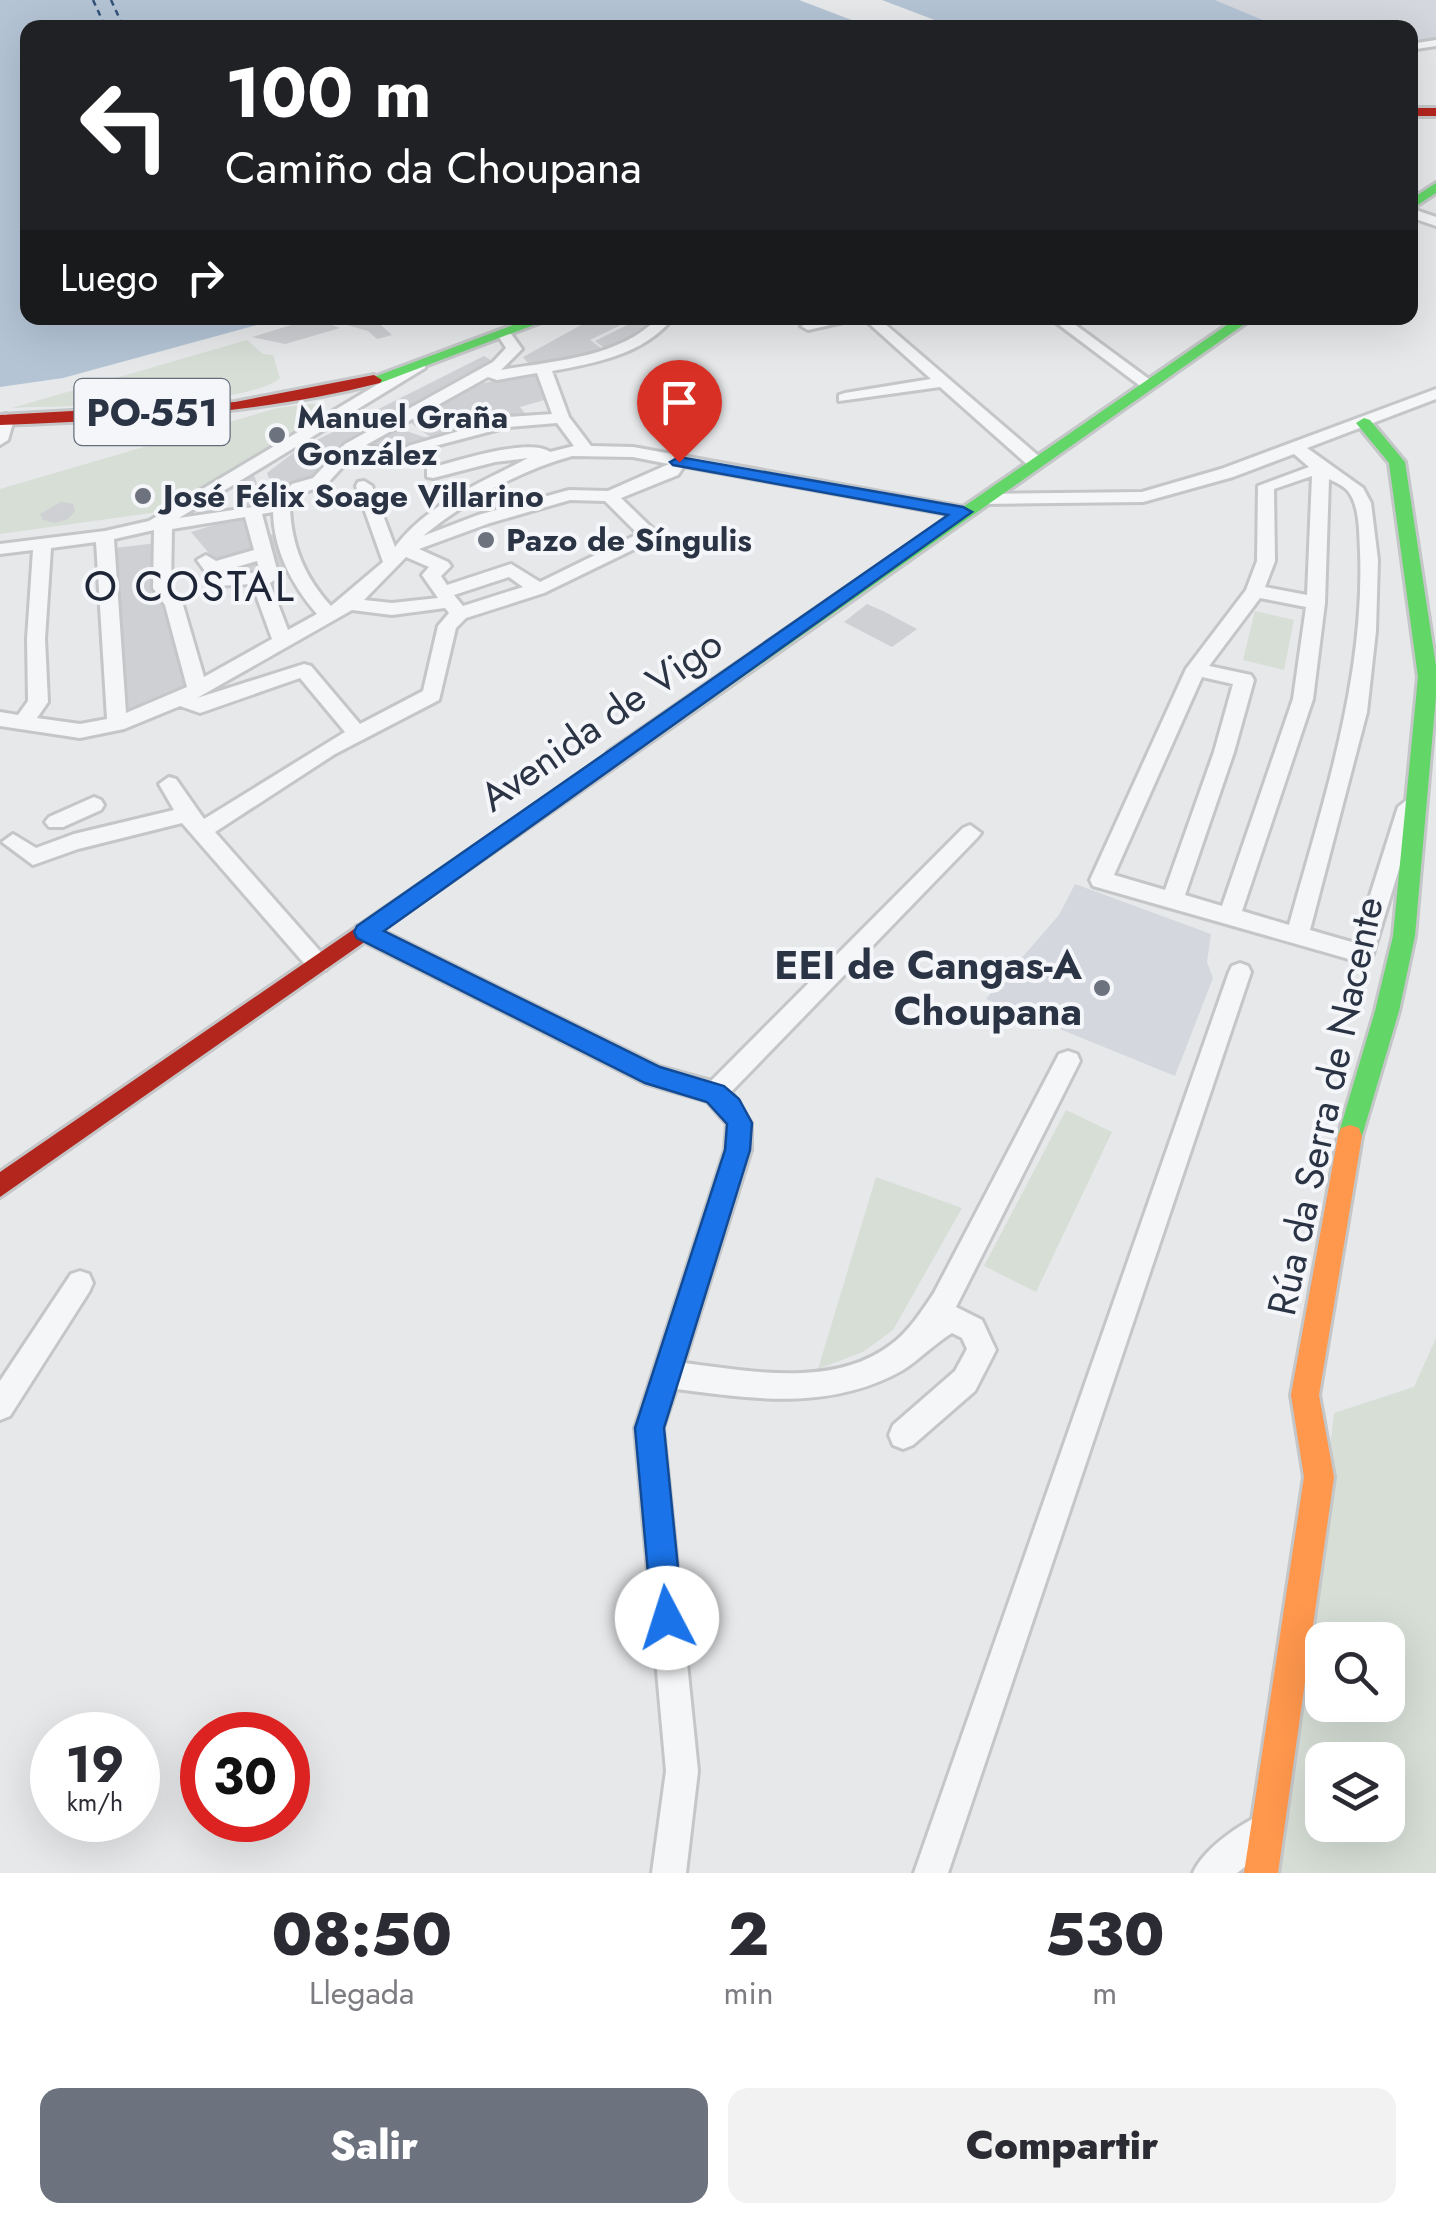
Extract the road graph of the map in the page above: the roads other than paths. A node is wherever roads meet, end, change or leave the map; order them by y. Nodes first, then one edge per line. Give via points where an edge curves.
1 (527, 325) edge
2 (660, 325) edge
3 (814, 325) edge
4 (878, 325) edge
5 (1067, 325) edge
6 (1236, 325) edge
7 (808, 326) dead end
8 (504, 334) junction
9 (412, 367) junction
10 (543, 367) junction
11 (488, 371) junction
12 (942, 382) junction
13 (1149, 385) junction
14 (321, 394) junction
15 (1436, 394) edge
16 (845, 398) dead end
17 (335, 416) junction
18 (561, 418) junction
19 (394, 423) junction
20 (1364, 424) junction
21 (1, 430) edge
22 (429, 444) junction
23 (351, 447) junction
24 (1297, 448) junction
25 (590, 450) junction
26 (390, 455) dead end
27 (549, 456) junction
28 (679, 462) junction
29 (1035, 462) junction
30 (454, 468) junction
31 (1321, 468) junction
32 (433, 473) dead end
33 (319, 482) junction
34 (610, 496) junction
35 (984, 499) junction
36 (281, 506) junction
37 (252, 510) junction
38 (963, 512) junction
39 (166, 522) junction
40 (105, 536) junction
41 (42, 545) junction
42 (0, 549) edge
43 (263, 553) junction
44 (398, 556) junction
45 (299, 576) junction
46 (260, 581) junction
47 (1255, 591) junction
48 (451, 603) junction
49 (1316, 603) junction
50 (350, 604) junction
51 (329, 616) junction
52 (283, 643) junction
53 (1196, 669) junction
54 (188, 693) junction
55 (0, 719) edge
56 (23, 723) junction
57 (117, 724) junction
58 (358, 734) junction
59 (1420, 767) junction
60 (169, 784) dead end
61 (56, 822) dead end
62 (194, 823) junction
63 (970, 834) dead end
64 (100, 835) junction
65 (12, 842) dead end
66 (1172, 900) junction
67 (1229, 918) junction
68 (366, 932) junction
69 (1297, 938) junction
70 (318, 964) junction
71 (1240, 972) dead end
72 (1068, 1061) dead end
73 (715, 1094) junction
74 (0, 1186) edge
75 (80, 1283) dead end
76 (920, 1337) junction
77 (664, 1374) junction
78 (0, 1406) edge
79 (903, 1435) dead end
80 (1268, 1828) junction
81 (669, 1873) edge
82 (931, 1873) edge
83 (1210, 1873) edge
84 (1262, 1873) edge

1 - 8 main road, PO-551
2 - 10 street via 613,351
3 - 7 street
4 - 12 street
5 - 13 street
6 - 13 main road, Avenida de Vigo
8 - 9 main road, PO-551
8 - 11 street via 514,349
9 - 14 main road, PO-551
9 - 17 street
10 - 11 street
10 - 18 street
11 - 19 street
12 - 16 street
12 - 29 street
13 - 29 main road, Avenida de Vigo
14 - 17 street
14 - 21 main road, PO-551
15 - 20 street
17 - 39 street
18 - 22 street via 507,422
18 - 25 street
19 - 22 street via 427,435
19 - 23 street
20 - 24 street
20 - 59 main road, Rúa da Serra de Nacente via 1397,462 1428,677
22 - 30 street
23 - 26 street
23 - 33 street
24 - 31 street
24 - 35 street via 1143,496
25 - 27 street
25 - 28 street
27 - 30 street via 528,452
27 - 44 street via 446,508
28 - 34 street
28 - 38 street
29 - 35 main road, Avenida de Vigo
30 - 32 street
31 - 47 street via 1266,486 1266,561
31 - 49 street
31 - 69 street via 1356,488 1365,505 1368,610 1357,712
33 - 36 street via 298,488
33 - 44 street via 366,485
34 - 44 street via 569,495 484,519
34 - 48 street via 650,534 538,588 511,570
35 - 38 main road, Avenida de Vigo
36 - 37 street
36 - 45 street via 282,532
37 - 39 street
37 - 43 street
38 - 68 main road, Avenida de Vigo
39 - 40 street
39 - 54 street via 162,588 174,605
40 - 41 street
40 - 57 street
41 - 42 street
41 - 56 street via 38,702
43 - 46 street via 270,577
43 - 46 street via 209,564 222,582
44 - 48 street via 442,566 432,576
44 - 50 street
45 - 46 street
45 - 51 street
46 - 52 street
47 - 49 street
47 - 53 street
48 - 50 street via 392,609
48 - 58 street via 432,695
49 - 67 street via 1302,699
50 - 51 street
51 - 52 street
52 - 54 street
53 - 66 street via 1244,680
53 - 66 street via 1102,880
54 - 57 street
54 - 58 street via 200,706 304,670
55 - 56 street
56 - 57 street via 80,731
58 - 62 street
59 - 69 street via 1363,954
59 - 80 main road, Rúa da Serra de Nacente via 1404,936 1354,1114 1305,1396 1319,1477
60 - 62 street
61 - 64 street via 93,800
62 - 64 street
62 - 70 street
63 - 73 street
64 - 65 street via 33,858
66 - 67 street
67 - 69 street
68 - 70 main road, Avenida de Vigo
68 - 73 street via 654,1076
70 - 74 main road, Avenida de Vigo
71 - 82 street
72 - 76 street
73 - 77 street via 739,1123 738,1150
75 - 78 street
76 - 77 street via 893,1360 840,1380 789,1389
76 - 79 street via 951,1318 972,1329 982,1350 965,1381
77 - 81 street via 650,1428 682,1771
80 - 83 street
80 - 84 main road, Rúa da Serra de Nacente

